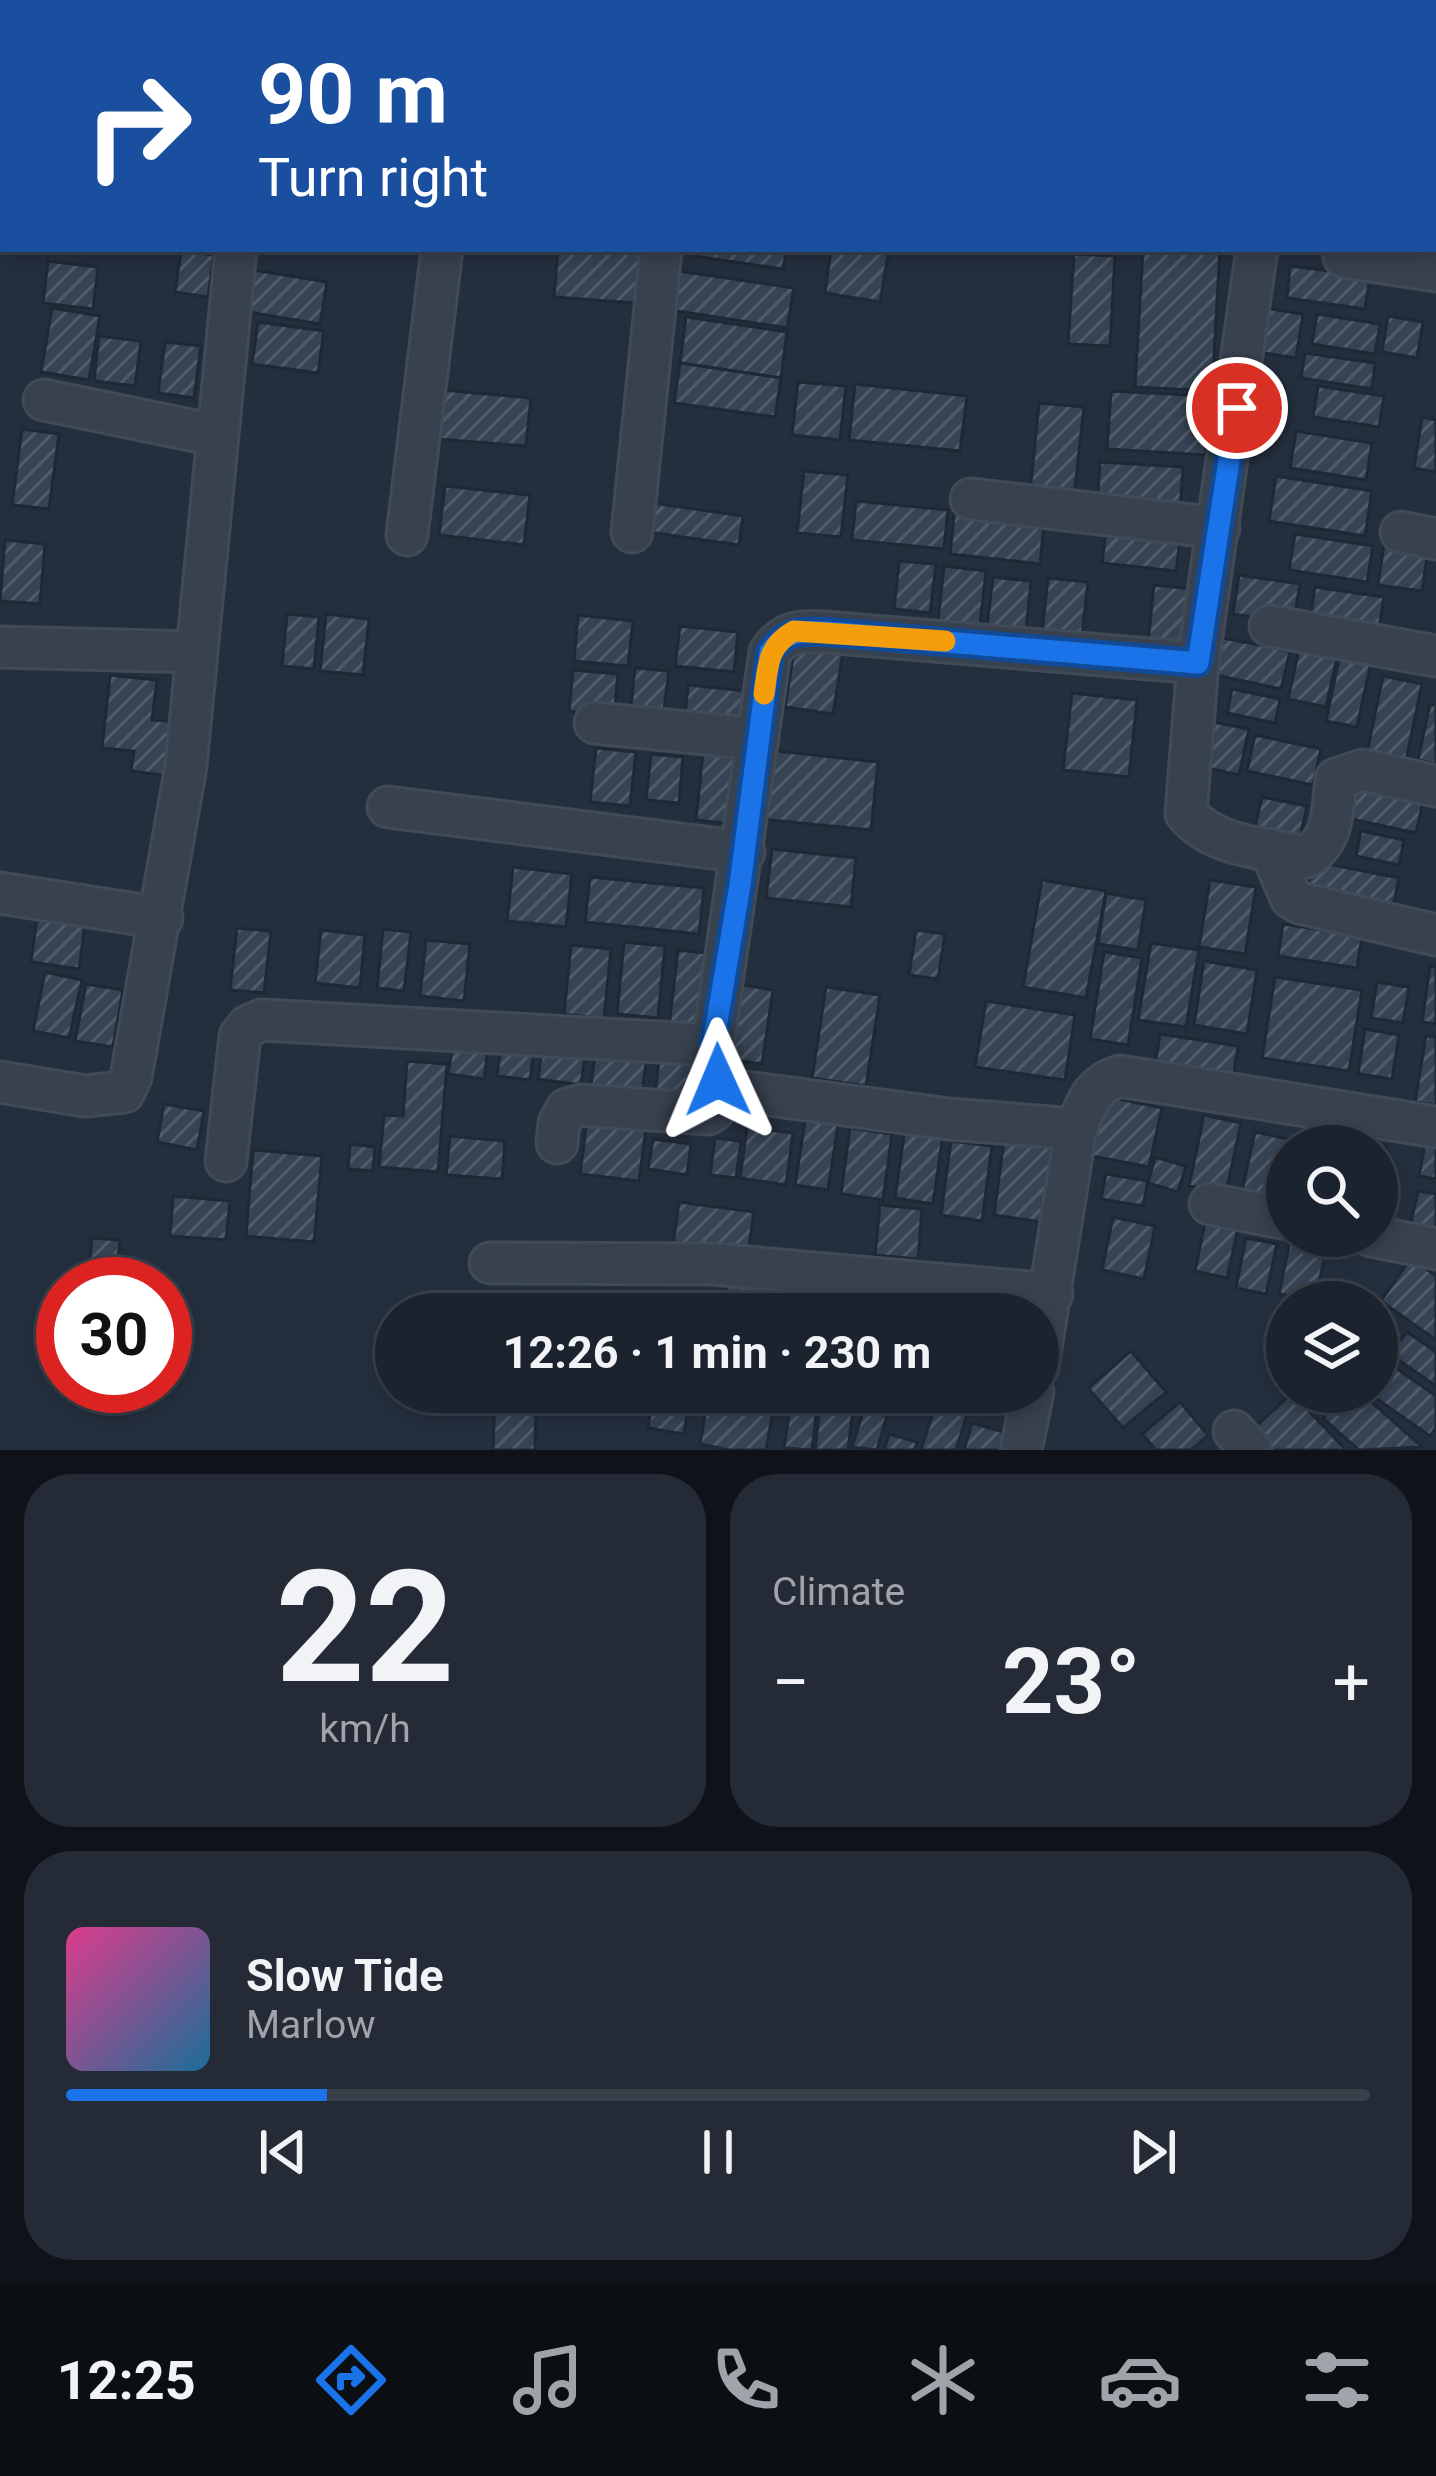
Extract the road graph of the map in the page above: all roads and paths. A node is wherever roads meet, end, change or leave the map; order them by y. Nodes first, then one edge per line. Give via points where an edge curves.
1 (236, 252) edge
2 (442, 252) edge
3 (661, 252) edge
4 (1257, 252) edge
5 (1344, 257) dead end
6 (1436, 271) edge
7 (44, 400) dead end
8 (215, 435) junction
9 (970, 499) dead end
10 (1219, 528) junction
11 (632, 532) dead end
12 (407, 535) dead end
13 (1270, 626) dead end
14 (0, 647) edge
15 (196, 652) junction
16 (1436, 656) edge
17 (1198, 663) junction
18 (595, 723) dead end
19 (758, 739) junction
20 (1436, 786) edge
21 (388, 807) dead end
22 (1270, 849) junction
23 (744, 852) junction
24 (0, 893) edge
25 (162, 918) junction
26 (1436, 935) edge
27 (713, 1045) junction
28 (0, 1082) edge
29 (723, 1089) junction
30 (1436, 1127) edge
31 (1076, 1130) junction
32 (556, 1143) dead end
33 (226, 1161) dead end
34 (1210, 1204) dead end
35 (1266, 1215) edge
36 (1398, 1241) edge
37 (1436, 1249) edge
38 (490, 1263) dead end
39 (1041, 1293) edge
40 (1052, 1293) edge
41 (1029, 1413) edge
42 (1021, 1450) edge

1 - 8 street
2 - 12 street
3 - 11 street
4 - 10 street
5 - 6 street
7 - 8 street
8 - 15 street
9 - 10 street
10 - 17 street
13 - 16 street
14 - 15 street
15 - 25 street
17 - 19 street via 794,631 770,652
17 - 22 street via 1186,813 1213,836
18 - 19 street
19 - 23 street
20 - 22 street via 1350,772 1336,779 1329,836 1320,848 1306,856
21 - 23 street
22 - 26 street via 1300,903
23 - 27 street
24 - 25 street
25 - 28 street via 124,1092 86,1096
27 - 29 street
27 - 33 street via 262,1020 240,1036
29 - 31 street
29 - 32 street via 708,1114 567,1109
30 - 31 street via 1120,1076 1096,1087
31 - 40 street
34 - 35 street
36 - 37 street
38 - 39 street via 714,1264
41 - 42 street

